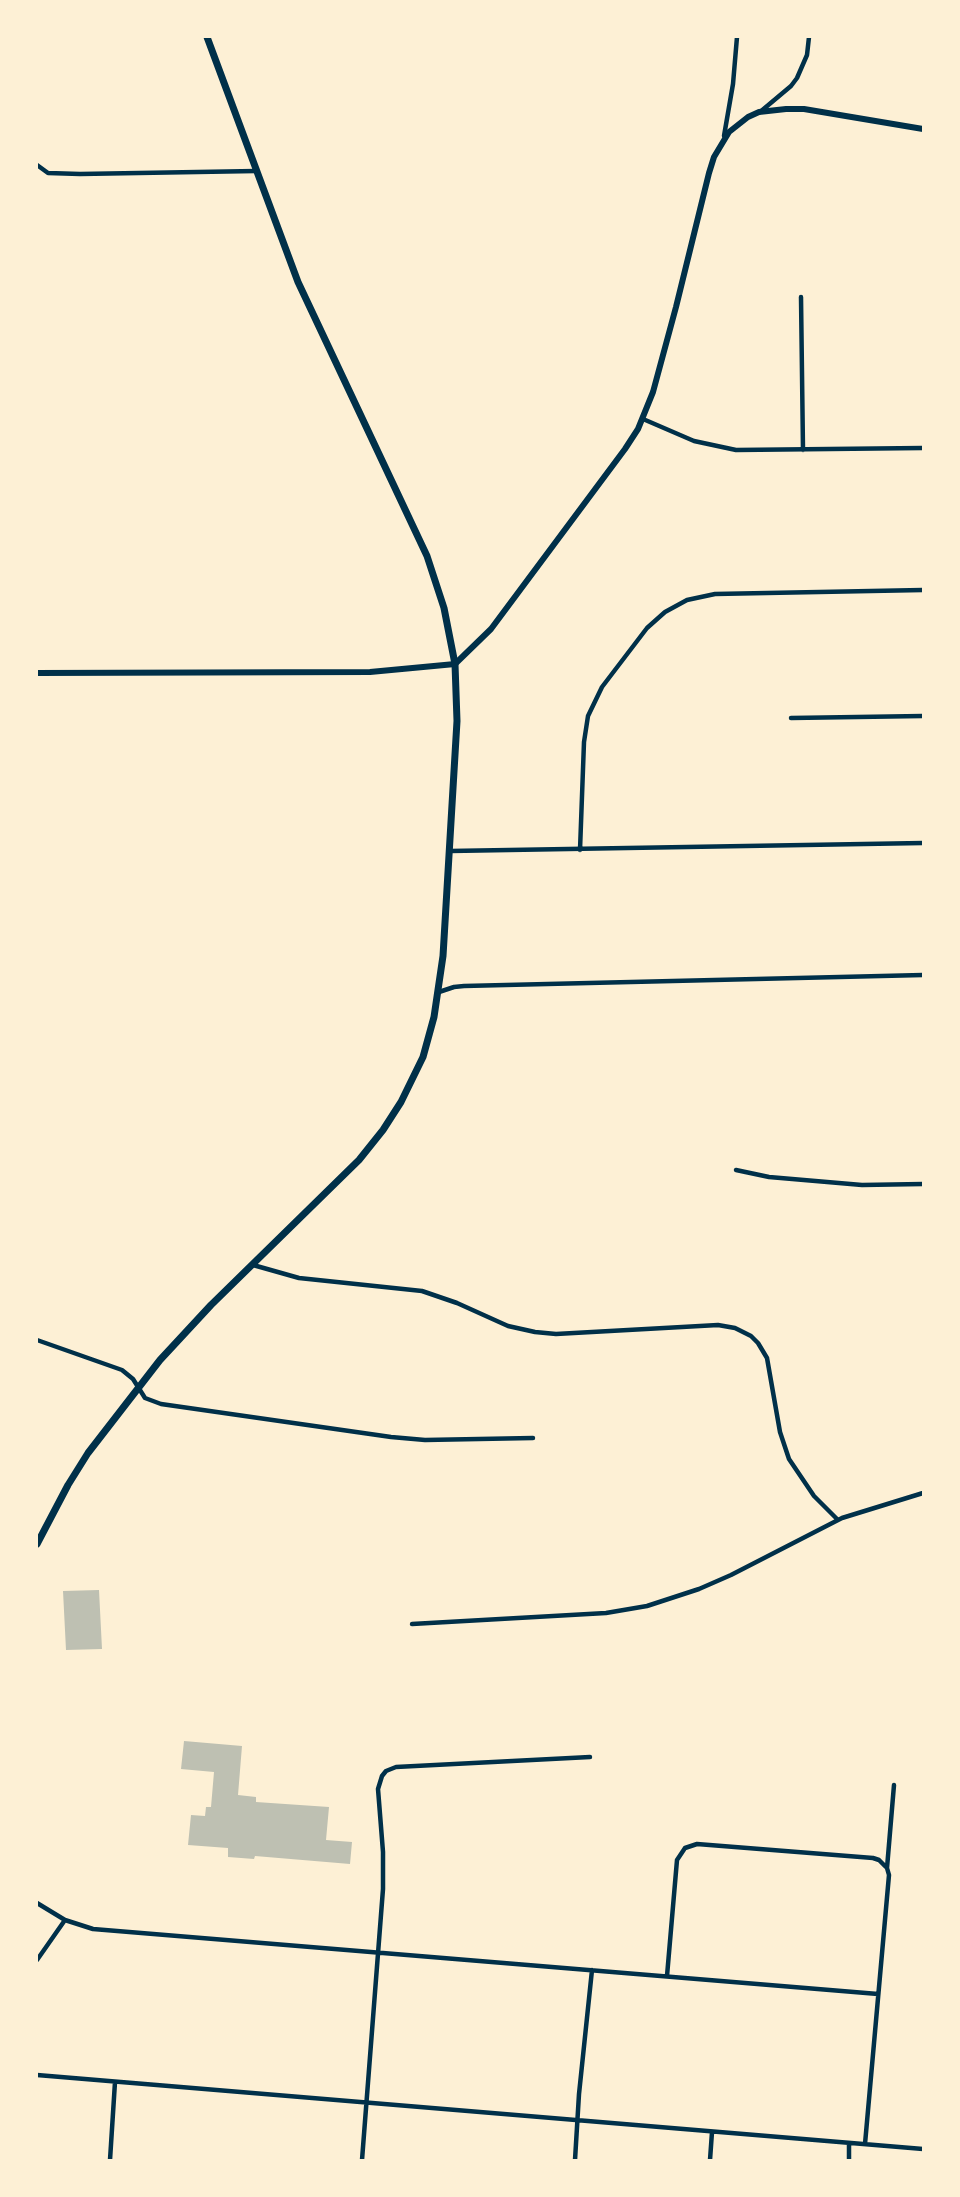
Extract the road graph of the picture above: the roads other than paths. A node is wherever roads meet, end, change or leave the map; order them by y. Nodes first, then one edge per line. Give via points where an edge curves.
1 (207, 37) edge
2 (737, 37) edge
3 (809, 37) edge
4 (759, 113) junction
5 (923, 129) edge
6 (724, 138) junction
7 (37, 165) edge
8 (256, 171) junction
9 (801, 297) dead end
10 (643, 419) junction
11 (923, 448) edge
12 (803, 450) junction
13 (923, 590) edge
14 (455, 664) junction
15 (37, 673) edge
16 (923, 716) edge
17 (791, 718) dead end
18 (923, 843) edge
19 (580, 850) junction
20 (450, 851) junction
21 (923, 975) edge
22 (439, 992) junction
23 (736, 1170) dead end
24 (923, 1184) edge
25 (253, 1265) junction
26 (37, 1340) edge
27 (138, 1387) junction
28 (533, 1438) dead end
29 (923, 1493) edge
30 (838, 1520) junction
31 (37, 1544) edge
32 (412, 1624) dead end
33 (590, 1757) dead end
34 (894, 1785) dead end
35 (887, 1868) junction
36 (37, 1903) edge
37 (65, 1920) junction
38 (379, 1952) junction
39 (37, 1960) edge
40 (592, 1970) junction
41 (667, 1977) junction
42 (878, 1994) junction
43 (37, 2075) edge
44 (116, 2082) junction
45 (366, 2103) junction
46 (577, 2120) junction
47 (712, 2132) junction
48 (849, 2143) junction
49 (865, 2144) junction
50 (923, 2149) edge
51 (110, 2160) edge
52 (362, 2160) edge
53 (575, 2160) edge
54 (710, 2160) edge
55 (849, 2160) edge

1 - 8 main road
2 - 6 street
3 - 4 street via 797,78
4 - 5 street via 786,108
4 - 6 street
6 - 10 street via 709,173
7 - 8 street via 48,173 71,174
8 - 14 main road via 318,327 427,556
9 - 12 street
10 - 12 street via 715,446 744,451
10 - 14 street via 491,629
11 - 12 street
13 - 19 street via 715,594 687,600 656,618 602,687 588,716
14 - 15 street via 370,672
14 - 20 main road via 457,721
16 - 17 street
18 - 19 street
19 - 20 street
20 - 22 main road
21 - 22 street via 454,986
22 - 25 main road via 423,1057 383,1130 359,1160
23 - 24 street via 862,1185
25 - 27 main road via 182,1335
25 - 30 street via 299,1278 422,1291 508,1326 535,1332 736,1328 751,1336 767,1358 789,1459 814,1496
26 - 27 street via 122,1370
27 - 28 street via 145,1398 161,1404 391,1437
27 - 31 main road via 75,1474
29 - 30 street
30 - 32 street via 713,1583 647,1606 606,1613
33 - 38 street via 396,1767 386,1772 378,1792 383,1852
34 - 35 street
35 - 41 street via 873,1858 690,1845 677,1860
35 - 42 street
36 - 37 street
37 - 38 street via 93,1929
37 - 39 street
38 - 40 street
38 - 45 street
40 - 41 street
40 - 46 street
41 - 42 street
42 - 49 street
43 - 44 street
44 - 45 street
44 - 51 street
45 - 46 street
45 - 52 street
46 - 47 street
46 - 53 street
47 - 48 street
47 - 54 street
48 - 49 street
48 - 55 street
49 - 50 street

